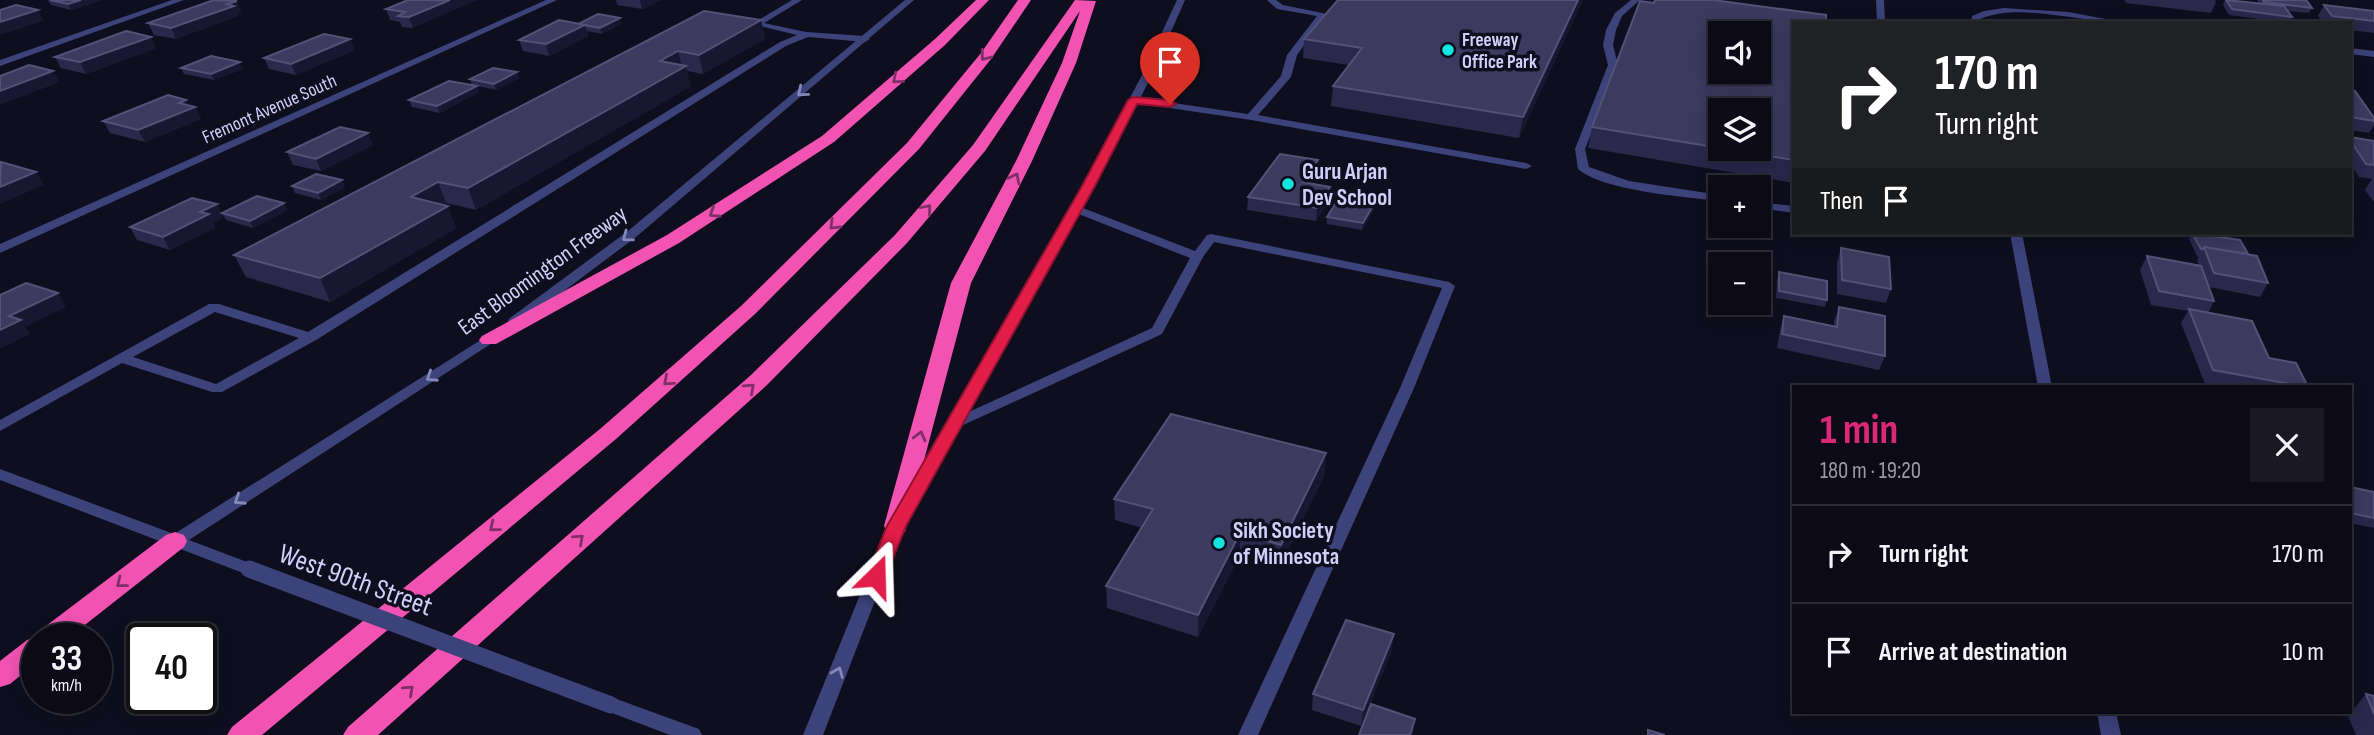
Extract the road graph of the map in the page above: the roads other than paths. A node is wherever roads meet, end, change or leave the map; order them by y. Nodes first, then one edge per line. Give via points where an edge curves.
1 (180, 0) edge
2 (553, 0) edge
3 (798, 0) edge
4 (910, 0) edge
5 (984, 0) edge
6 (1025, 0) edge
7 (1081, 0) edge
8 (1090, 0) edge
9 (1181, 0) edge
10 (1271, 0) edge
11 (1636, 0) edge
12 (1880, 0) edge
13 (1881, 21) edge
14 (1976, 21) edge
15 (2107, 21) edge
16 (807, 34) junction
17 (865, 39) junction
18 (2352, 51) edge
19 (2374, 54) edge
20 (0, 63) edge
21 (1133, 100) junction
22 (1251, 117) junction
23 (1526, 166) dead end
24 (1708, 196) edge
25 (1771, 207) edge
26 (1075, 209) junction
27 (1792, 211) edge
28 (2016, 235) edge
29 (0, 249) edge
30 (1197, 256) junction
31 (311, 337) junction
32 (488, 340) junction
33 (121, 358) junction
34 (2045, 385) edge
35 (954, 424) junction
36 (0, 426) edge
37 (0, 474) edge
38 (896, 526) junction
39 (175, 541) junction
40 (69, 623) edge
41 (21, 660) edge
42 (0, 676) edge
43 (2106, 714) edge
44 (242, 735) edge
45 (358, 735) edge
46 (692, 735) edge
47 (813, 735) edge
48 (1248, 735) edge
49 (2110, 735) edge

1 - 20 street
2 - 29 street, Fremont Avenue South
3 - 16 street via 756,24
4 - 17 street, East Bloomington Freeway
5 -> 32 highway via 828,139 673,239
6 -> 44 highway via 913,146 748,310 608,434
45 -> 7 highway via 759,380 901,239 979,148
38 -> 8 highway via 961,283 1069,63
9 - 21 street
10 - 22 street via 1280,7 1323,14 1292,55 1286,77
11 - 24 street via 1618,15 1611,30 1608,45 1613,65 1580,149 1584,169 1594,176
12 - 13 street
14 - 15 street via 1981,13 1992,10
16 - 17 street
16 - 31 street via 782,44
17 -> 32 street, East Bloomington Freeway via 632,234
18 - 19 street
21 - 22 street
21 - 26 street
22 - 23 street
25 - 27 street
26 - 30 street
26 - 35 street
28 - 34 street
30 - 35 street via 1157,331
30 - 48 street via 1210,237 1449,286
31 - 33 street via 215,307
31 - 33 street via 217,389
32 -> 39 street, East Bloomington Freeway
33 - 36 street
35 - 38 street
37 - 39 street, West 90th Street
47 -> 38 street
39 -> 40 highway
39 - 46 street, West 90th Street, bridge
41 - 42 highway
43 - 49 street

